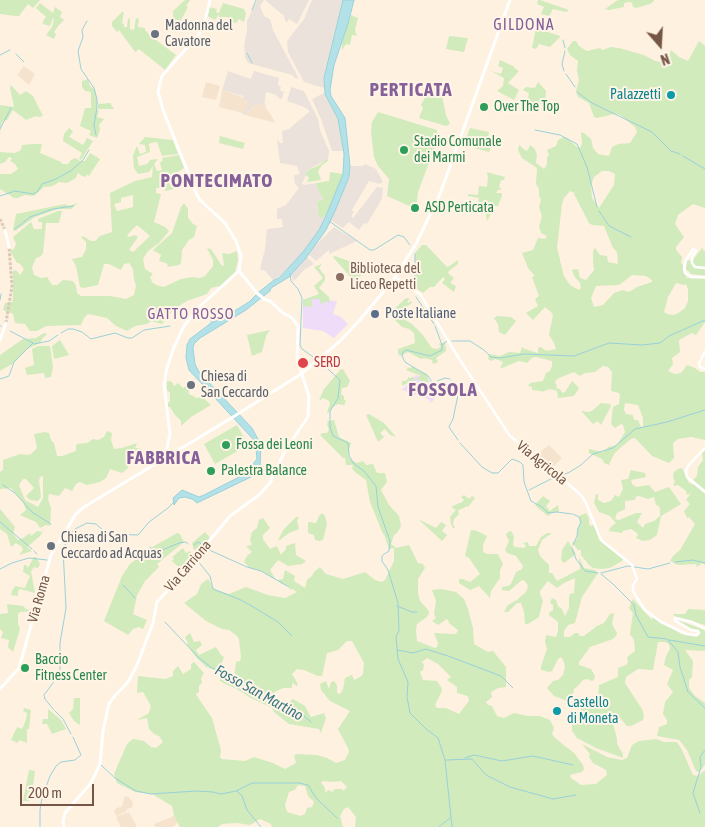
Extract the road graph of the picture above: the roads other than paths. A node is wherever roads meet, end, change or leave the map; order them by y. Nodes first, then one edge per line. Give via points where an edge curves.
1 (210, 0) edge
2 (510, 0) edge
3 (4, 230) dead end
4 (9, 247) tunnel mouth
5 (705, 268) edge
6 (239, 271) junction
7 (395, 277) junction
8 (705, 277) edge
9 (6, 322) tunnel mouth
10 (0, 340) edge
11 (705, 352) edge
12 (705, 369) edge
13 (302, 374) junction
14 (168, 447) junction
15 (705, 448) edge
16 (170, 456) junction
17 (161, 460) junction
18 (705, 492) edge
19 (705, 628) edge
20 (0, 689) edge
21 (64, 827) edge

1 - 6 main road via 199,34 162,77 158,94 198,197 225,223 239,246
2 - 7 main road, Via Roma via 446,179 416,244
3 - 4 main road
5 - 8 street via 695,267 692,263 694,249 686,260 685,273 692,277
6 - 13 main road, Via Carriona via 262,298 290,317 298,328 296,353
6 - 14 main road via 205,301 179,336 165,379 170,434
7 - 13 main road, Via Roma via 359,322
7 - 19 street, Via Agricola via 417,292 510,436 581,495 601,540 632,567 637,579 633,591 644,609 661,622 687,634 699,633 675,621 675,618
9 - 10 main road
11 - 12 street via 699,364
13 - 16 main road, Via Roma
13 - 21 main road, Via Carriona via 309,396 308,416 302,428 286,449 270,483 230,516 157,602 153,623 137,665 128,682 109,704 100,764 92,782 65,813
14 - 16 main road via 166,453
14 - 17 main road
15 - 18 street via 686,471 687,476
16 - 17 main road, Via Roma
17 - 20 main road, Via Roma via 80,510 73,518 51,555 20,668

